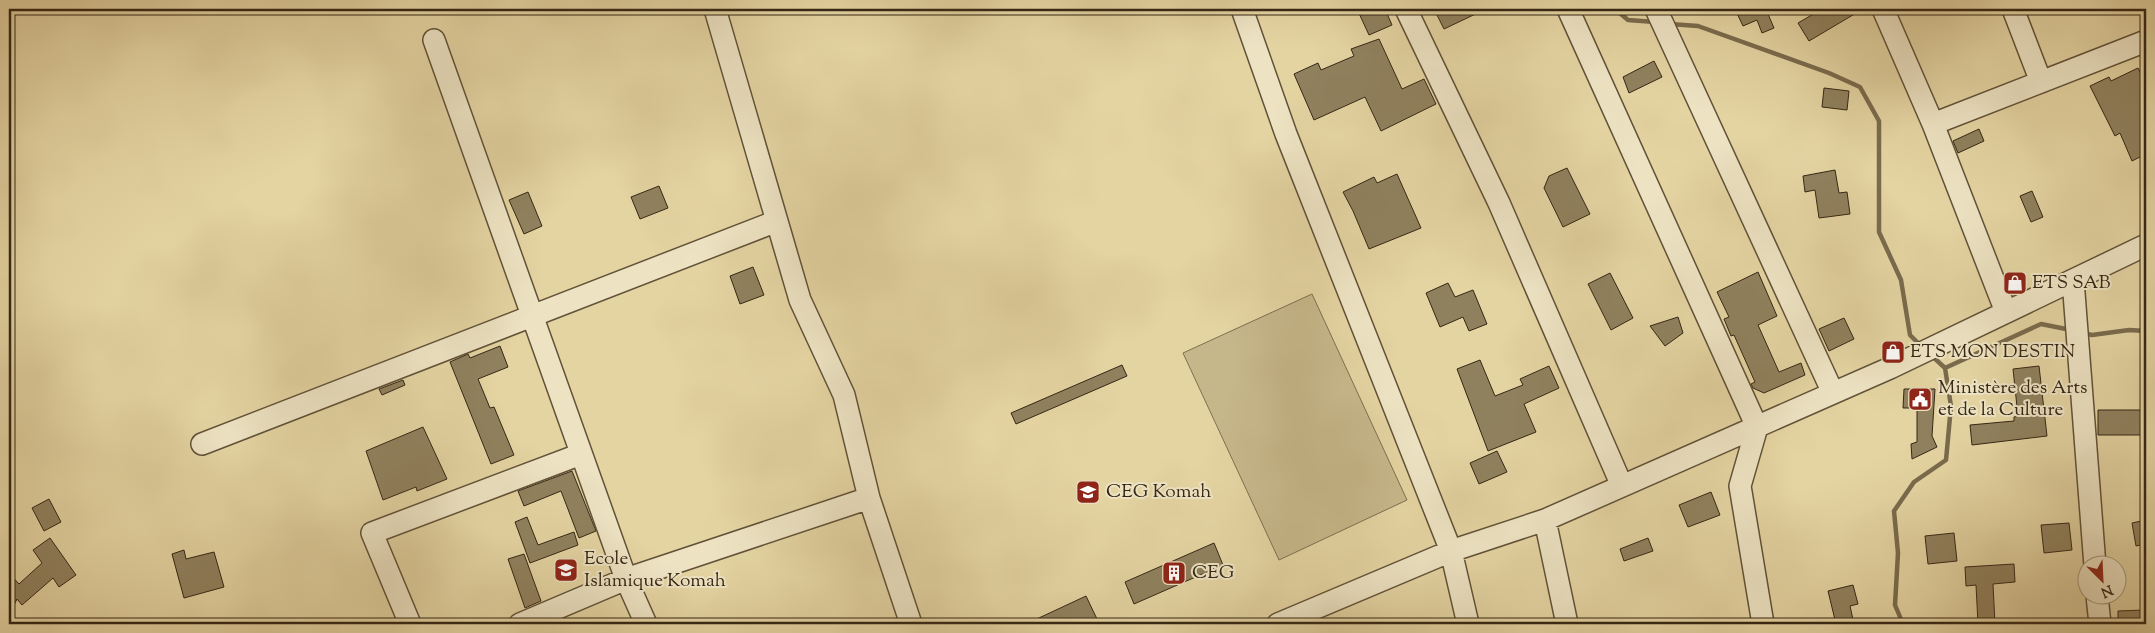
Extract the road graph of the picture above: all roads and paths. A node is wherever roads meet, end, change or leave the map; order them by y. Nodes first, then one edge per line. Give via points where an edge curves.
1 (714, 9) edge
2 (1242, 9) edge
3 (1406, 9) edge
4 (1568, 9) edge
5 (1656, 9) edge
6 (1883, 9) edge
7 (2013, 9) edge
8 (434, 40) dead end
9 (2146, 41) edge
10 (2041, 82) junction
11 (1933, 124) junction
12 (777, 221) junction
13 (2146, 245) edge
14 (2073, 280) junction
15 (2006, 312) junction
16 (532, 316) junction
17 (1833, 393) junction
18 (1757, 427) junction
19 (202, 444) dead end
20 (582, 454) junction
21 (1622, 486) junction
22 (869, 498) junction
23 (1545, 520) junction
24 (1451, 551) junction
25 (2094, 556) edge
26 (626, 579) junction
27 (2099, 606) edge
28 (410, 624) edge
29 (520, 624) edge
30 (646, 624) edge
31 (911, 624) edge
32 (1278, 624) edge
33 (1468, 624) edge
34 (1568, 624) edge
35 (1763, 624) edge
36 (2100, 624) edge

1 - 12 street
2 - 24 street via 1286,134
3 - 21 street via 1499,203
4 - 18 street
5 - 17 street
6 - 11 street
7 - 10 street
8 - 16 street
9 - 10 street
10 - 11 street
11 - 15 street
12 - 16 street
12 - 22 street via 800,300 844,395
13 - 14 street
14 - 15 street
14 - 25 street
15 - 17 street
16 - 19 street
16 - 20 street
17 - 18 street
18 - 21 street
18 - 35 street via 1740,486
20 - 26 street
20 - 28 street via 372,533
21 - 23 street
22 - 26 street
22 - 31 street
23 - 24 street
23 - 34 street
24 - 32 street
24 - 33 street
26 - 29 street
26 - 30 street
27 - 36 street

